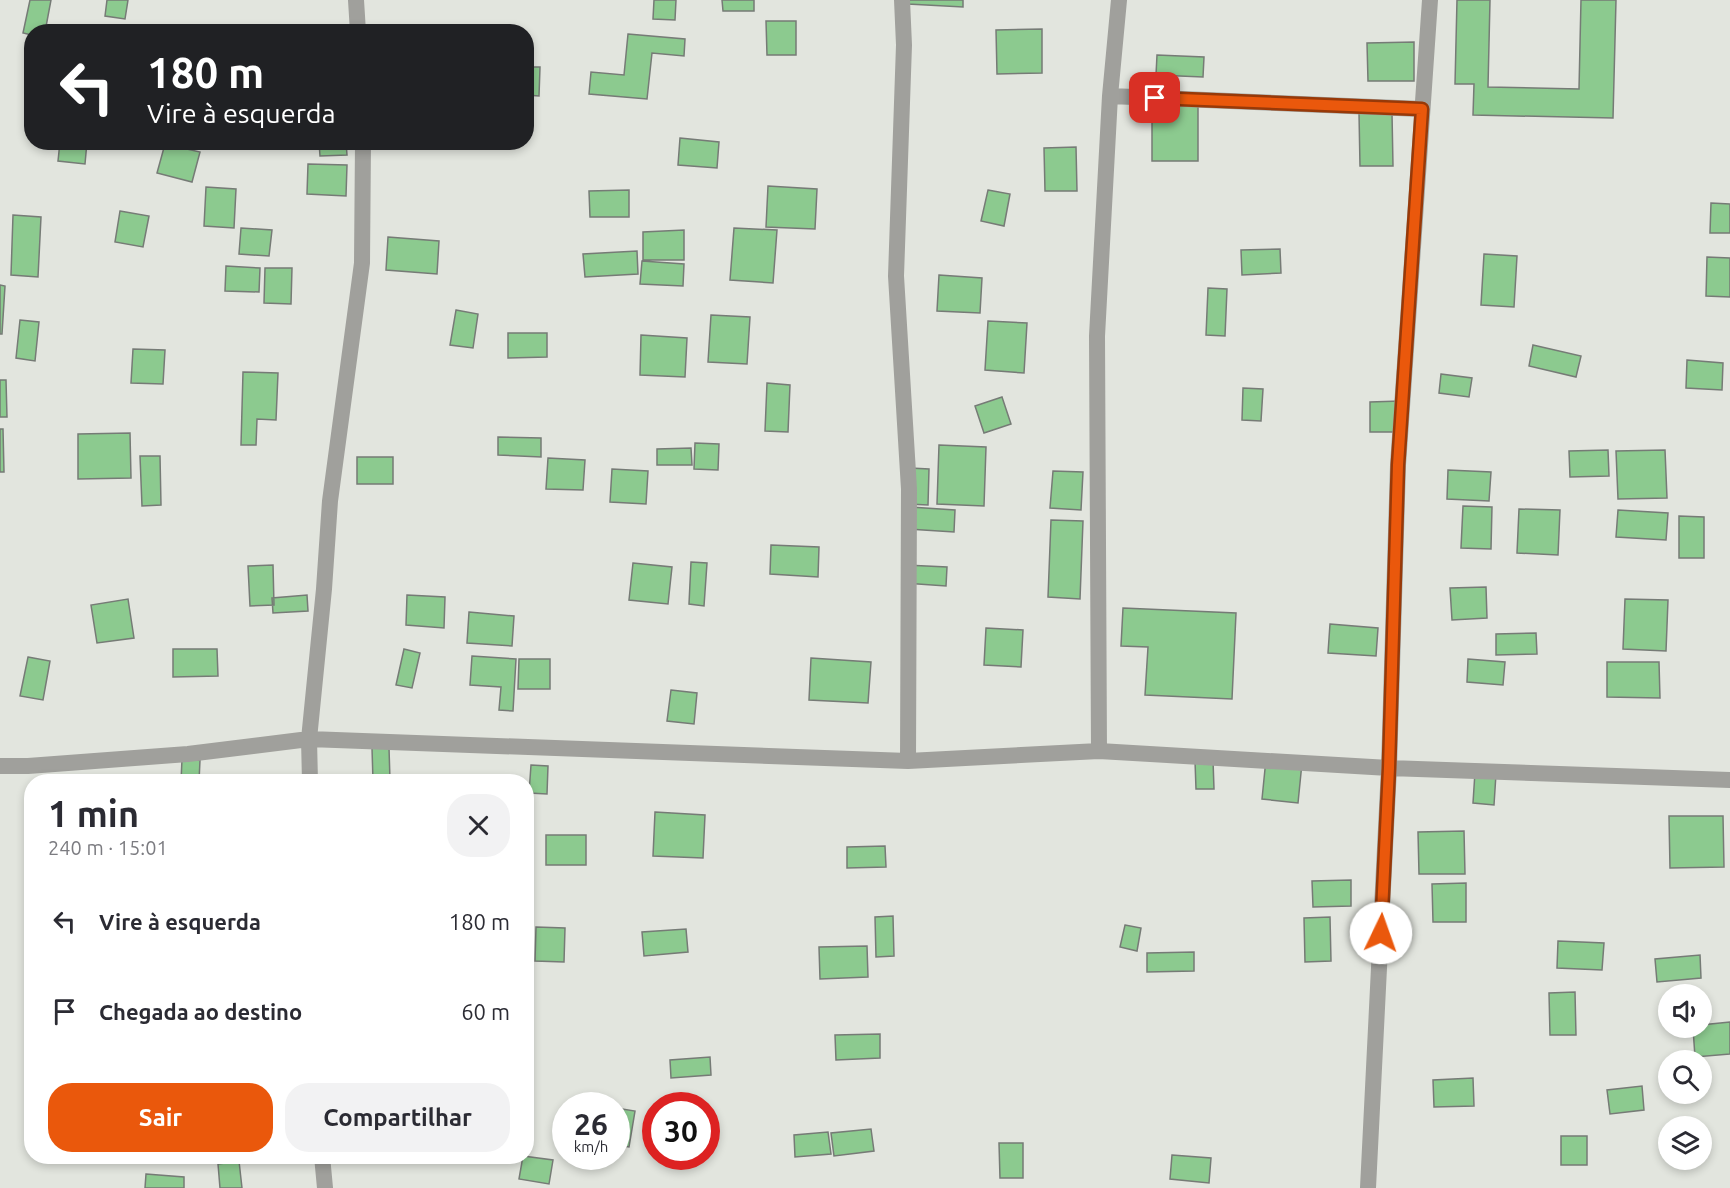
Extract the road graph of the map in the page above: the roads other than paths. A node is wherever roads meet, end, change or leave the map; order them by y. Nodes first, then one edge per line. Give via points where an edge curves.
1 (356, 0) edge
2 (902, 0) edge
3 (1119, 0) edge
4 (1430, 0) edge
5 (358, 24) edge
6 (1110, 96) junction
7 (1422, 109) junction
8 (363, 150) edge
9 (309, 739) junction
10 (1100, 751) junction
11 (908, 761) junction
12 (0, 766) edge
13 (1389, 768) junction
14 (310, 774) edge
15 (1730, 780) edge
16 (323, 1164) edge
17 (325, 1188) edge
18 (1368, 1188) edge

1 - 5 street
2 - 11 street via 896,276 909,489
3 - 6 street
4 - 7 street
6 - 7 street
6 - 10 street via 1097,336
7 - 13 street via 1398,465
8 - 9 street via 362,263 330,501
9 - 11 street
9 - 12 street via 188,754
9 - 14 street
10 - 11 street
10 - 13 street
13 - 15 street
13 - 18 street
16 - 17 street

